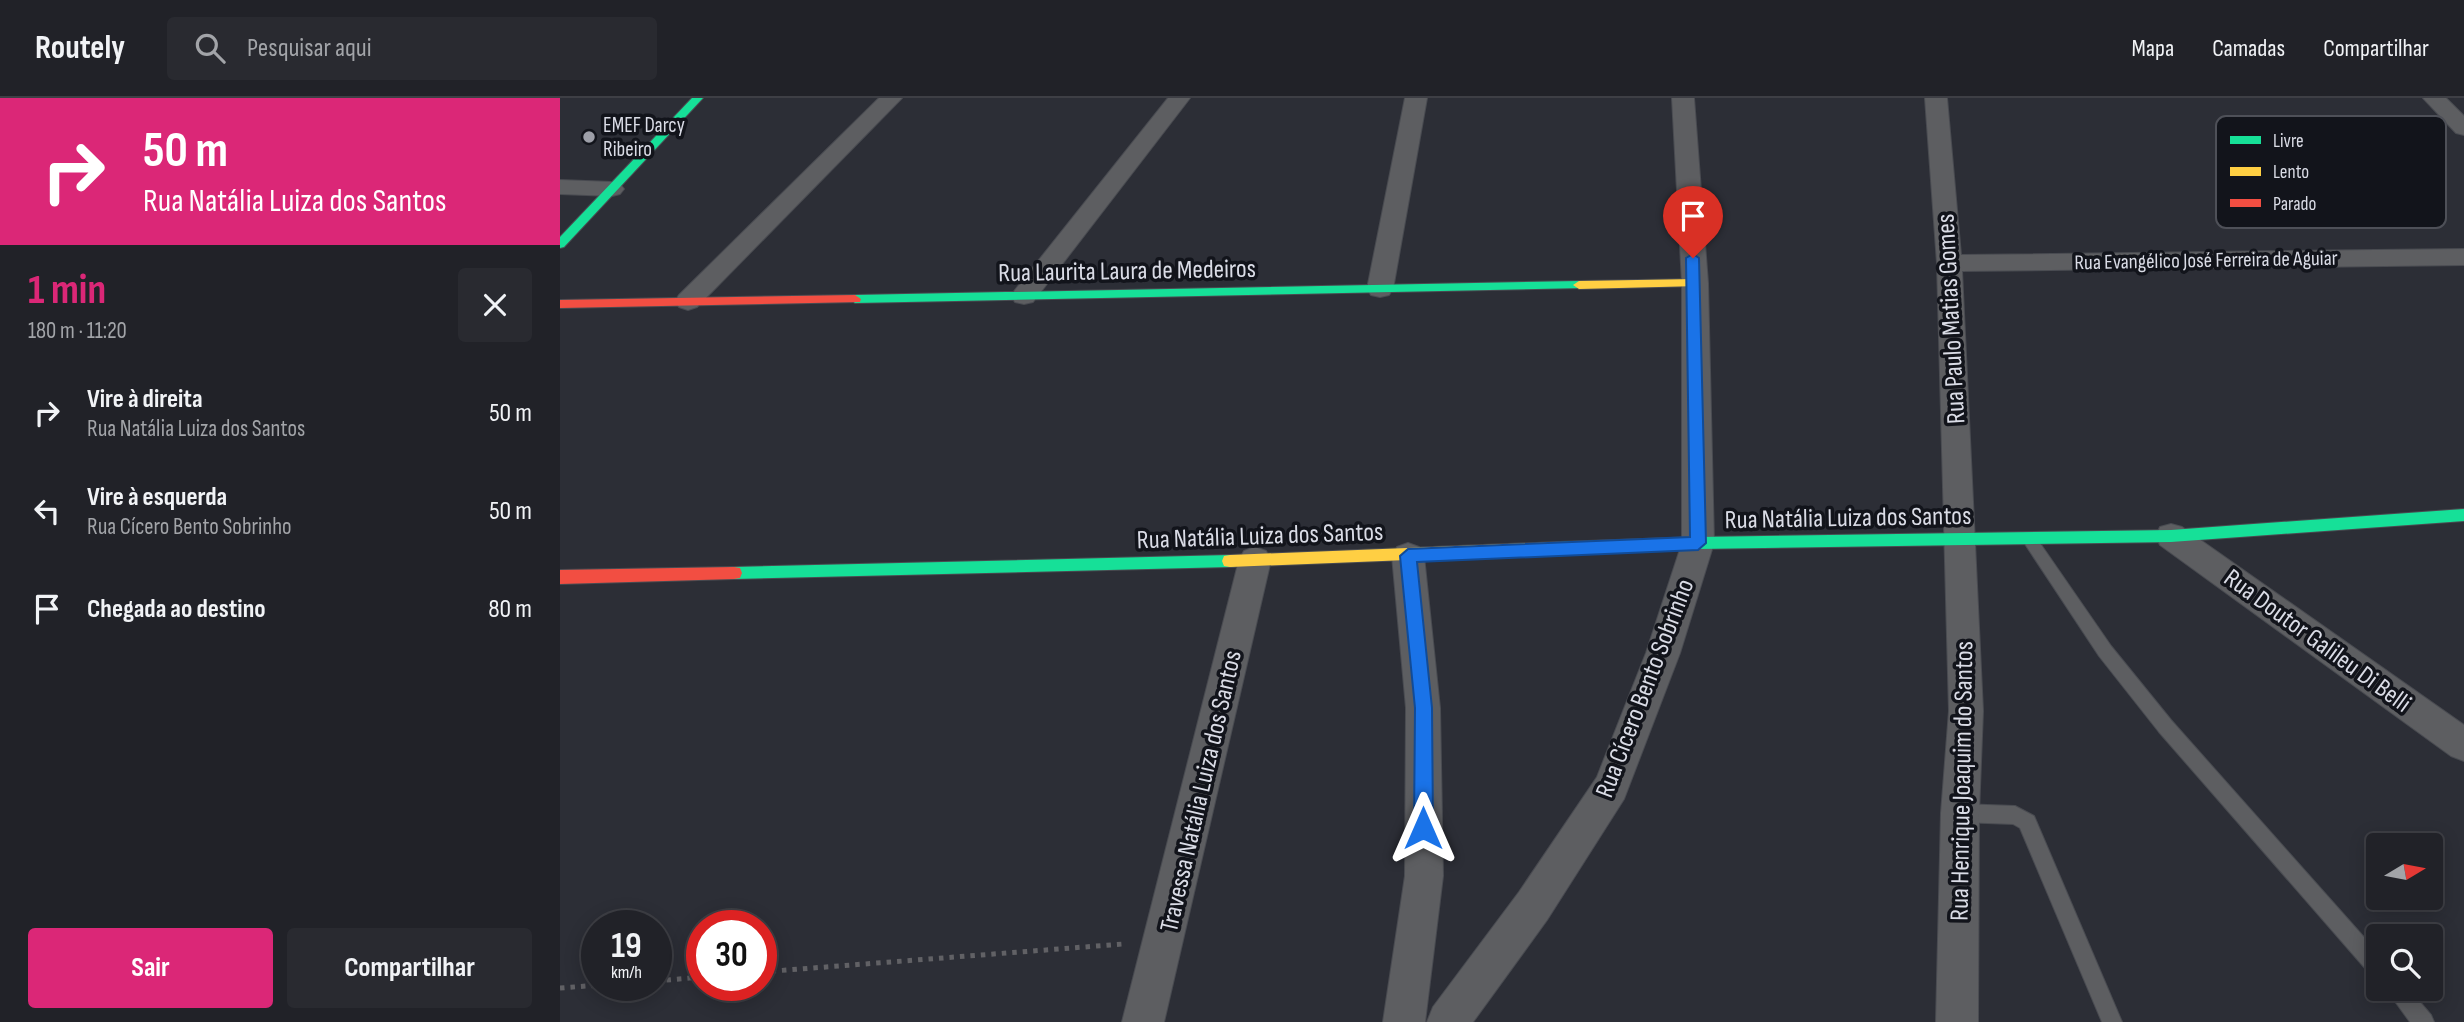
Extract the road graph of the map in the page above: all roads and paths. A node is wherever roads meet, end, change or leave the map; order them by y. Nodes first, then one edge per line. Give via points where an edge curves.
1 (698, 98) edge
2 (891, 98) edge
3 (1179, 98) edge
4 (1416, 98) edge
5 (1683, 98) edge
6 (1936, 98) edge
7 (2435, 99) edge
8 (2464, 128) edge
9 (560, 187) edge
10 (612, 189) junction
11 (560, 244) edge
12 (2464, 257) edge
13 (1949, 263) junction
14 (1695, 283) junction
15 (1380, 289) junction
16 (1024, 296) junction
17 (688, 302) junction
18 (560, 304) edge
19 (2464, 515) edge
20 (2171, 536) junction
21 (1961, 540) junction
22 (2030, 540) junction
23 (1698, 543) junction
24 (1408, 556) junction
25 (1255, 560) junction
26 (560, 576) edge
27 (2464, 745) edge
28 (1959, 813) junction
29 (1165, 940) junction
30 (2366, 954) edge
31 (777, 971) edge
32 (581, 986) edge
33 (560, 988) edge
34 (2406, 1001) edge
35 (1143, 1022) edge
36 (1404, 1022) edge
37 (1448, 1022) edge
38 (1957, 1022) edge
39 (2112, 1022) edge
40 (2424, 1022) edge

1 - 10 street
2 - 17 street
3 - 16 street
4 - 15 street
5 - 14 street, Rua Cícero Bento Sobrinho
6 - 13 street, Rua Paulo Matias Gomes
7 - 8 street
9 - 10 street
10 - 11 street
12 - 13 street, Rua Evangélico José Ferreira de Aguiar
13 - 21 street, Rua Paulo Matias Gomes
14 - 15 street, Rua Laurita Laura de Medeiros
14 - 23 street, Rua Cícero Bento Sobrinho
15 - 16 street, Rua Laurita Laura de Medeiros
16 - 17 street, Rua Laurita Laura de Medeiros
17 - 18 street, Rua Laurita Laura de Medeiros
19 - 20 street, Rua Natália Luiza dos Santos
20 - 22 street, Rua Natália Luiza dos Santos
20 - 27 street, Rua Doutor Galileu Di Belli
21 - 22 street, Rua Natália Luiza dos Santos
21 - 23 street, Rua Natália Luiza dos Santos
21 - 28 street, Rua Henrique Joaquim do Santos via 1966,711
22 - 30 lane via 2105,650 2165,726
23 - 24 street, Rua Natália Luiza dos Santos
23 - 37 street, Rua Cícero Bento Sobrinho via 1663,653 1611,787 1533,906
24 - 25 street, Rua Natália Luiza dos Santos
24 - 36 street via 1423,708 1423,876
25 - 26 street, Rua Natália Luiza dos Santos
25 - 29 street, Travessa Natália Luiza dos Santos
28 - 38 street, Rua Henrique Joaquim do Santos
28 - 39 lane via 2015,815 2026,822
29 - 31 path
29 - 35 street, Travessa Natália Luiza dos Santos
32 - 33 path
34 - 40 lane

